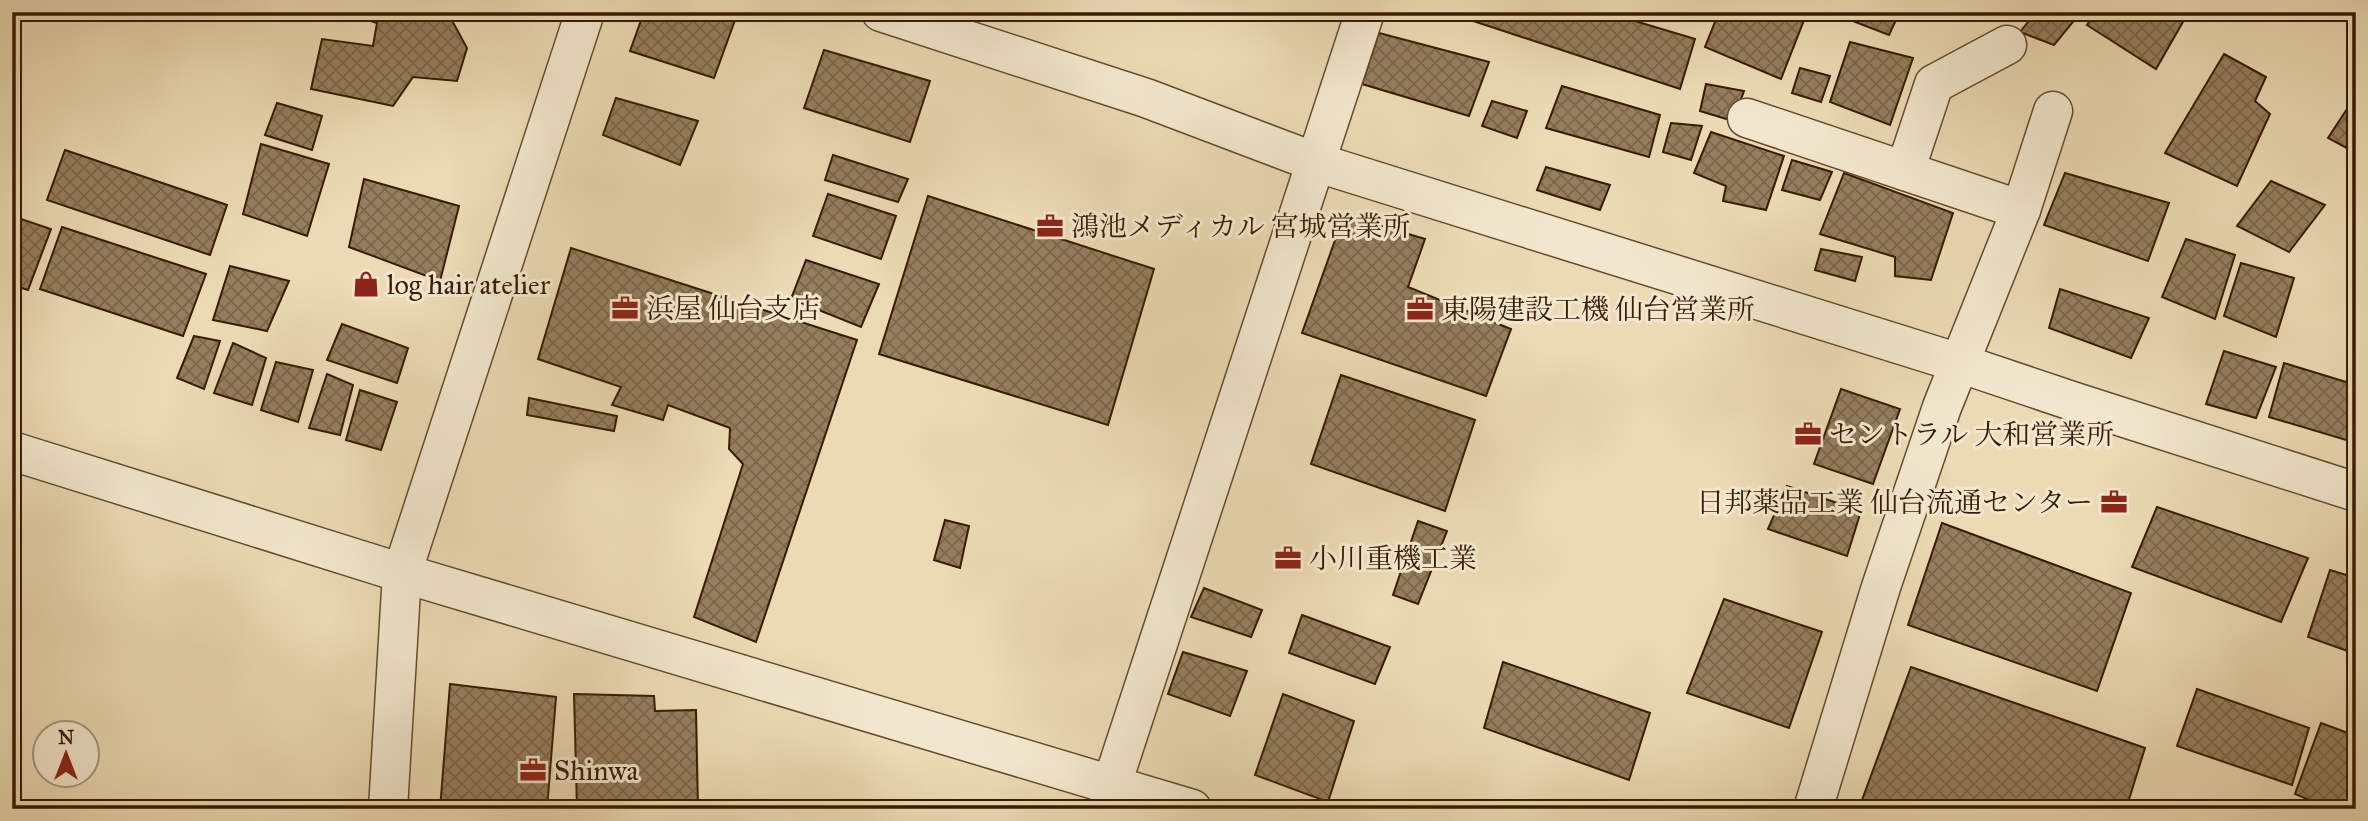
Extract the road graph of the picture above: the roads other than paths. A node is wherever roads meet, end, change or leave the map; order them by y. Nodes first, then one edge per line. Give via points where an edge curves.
1 (584, 12) edge
2 (881, 12) edge
3 (1365, 12) edge
4 (2007, 45) dead end
5 (2053, 111) dead end
6 (1747, 118) dead end
7 (1315, 162) junction
8 (1905, 171) junction
9 (2021, 210) junction
10 (1959, 363) junction
11 (12, 451) edge
12 (2356, 492) edge
13 (402, 573) junction
14 (1110, 796) edge
15 (388, 809) edge
16 (1192, 809) edge
17 (1813, 809) edge

1 - 13 street
2 - 7 street via 1146,98
3 - 7 street
4 - 8 street via 1934,84
5 - 9 street
6 - 8 street
7 - 10 street
7 - 14 street
8 - 9 street
9 - 10 street
10 - 12 street
10 - 17 street via 1881,587
11 - 13 street
13 - 14 street
13 - 15 street
14 - 16 street

